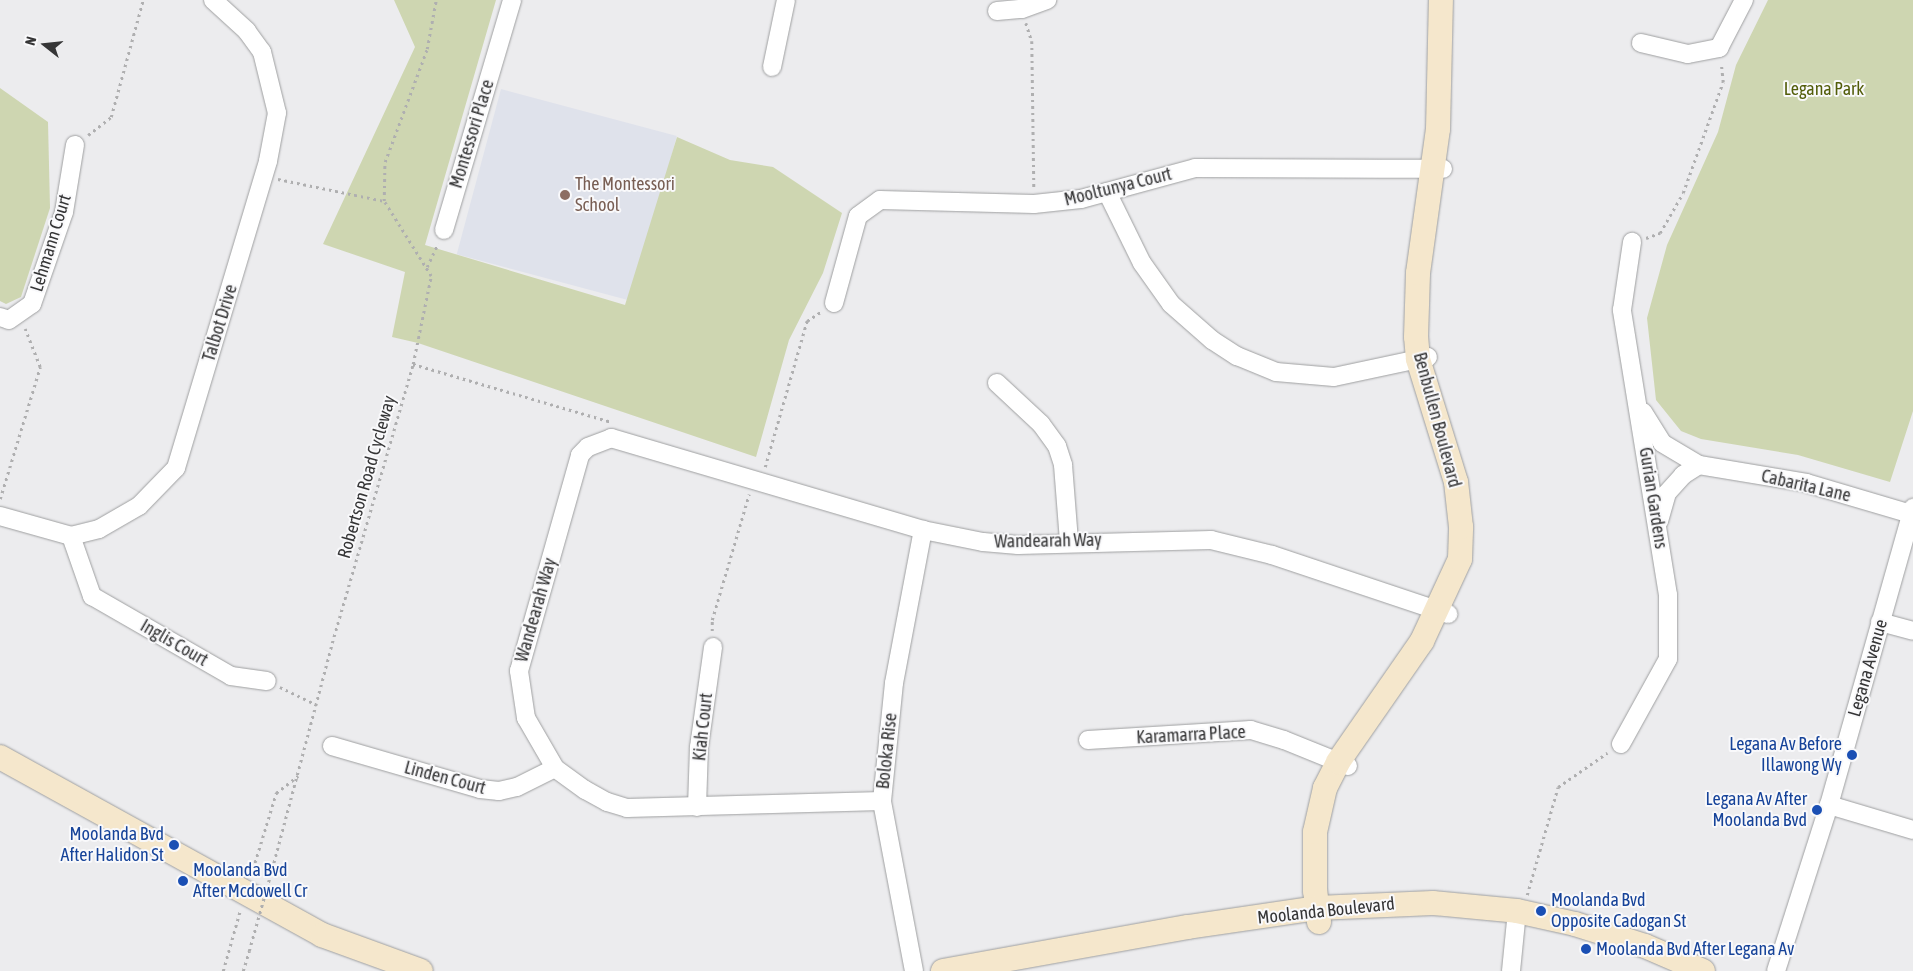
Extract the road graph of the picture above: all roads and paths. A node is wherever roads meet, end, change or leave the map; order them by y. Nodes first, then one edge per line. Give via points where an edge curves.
1 (143, 0) edge
2 (213, 0) edge
3 (436, 0) edge
4 (512, 0) edge
5 (786, 0) edge
6 (1047, 0) edge
7 (1442, 0) edge
8 (1451, 0) edge
9 (1744, 0) edge
10 (1022, 9) junction
11 (997, 11) dead end
12 (1641, 43) dead end
13 (1719, 48) junction
14 (772, 67) dead end
15 (74, 145) joint
16 (1438, 169) junction
17 (264, 175) junction
18 (1107, 192) junction
19 (384, 201) junction
20 (1034, 204) junction
21 (444, 230) joint
22 (1632, 242) joint
23 (427, 267) junction
24 (834, 303) joint
25 (20, 315) junction
26 (0, 317) edge
27 (1423, 358) junction
28 (413, 364) junction
29 (997, 383) dead end
30 (1638, 403) junction
31 (616, 423) dead end
32 (1699, 465) junction
33 (757, 482) junction
34 (0, 499) edge
35 (1912, 511) edge
36 (0, 516) edge
37 (1657, 528) junction
38 (924, 530) junction
39 (71, 536) junction
40 (1068, 541) junction
41 (1443, 613) junction
42 (1880, 622) junction
43 (1913, 631) edge
44 (713, 647) joint
45 (266, 681) joint
46 (316, 706) junction
47 (1088, 740) dead end
48 (1621, 744) joint
49 (332, 746) dead end
50 (0, 757) edge
51 (1343, 764) junction
52 (555, 768) junction
53 (0, 771) edge
54 (298, 776) junction
55 (882, 801) junction
56 (1829, 805) junction
57 (697, 807) junction
58 (1913, 830) edge
59 (250, 878) dead end
60 (1519, 913) junction
61 (1324, 914) junction
62 (237, 920) dead end
63 (223, 971) edge
64 (243, 971) edge
65 (380, 971) edge
66 (422, 971) edge
67 (914, 971) edge
68 (943, 971) edge
69 (1014, 971) edge
70 (1511, 971) edge
71 (1672, 971) edge
72 (1703, 971) edge
73 (1776, 971) edge

1 - 15 path via 111,118
2 - 17 street, Talbot Drive via 247,31 262,52 277,113
3 - 19 path via 427,49 386,162
4 - 21 street, Montessori Place
5 - 14 street
6 - 10 street
7 - 16 street, Benbullen Boulevard
8 - 16 street, Benbullen Boulevard via 1450,112
9 - 13 street
10 - 11 street
10 - 20 path via 1032,41
12 - 13 street via 1688,54
13 - 22 path via 1723,82 1683,193 1660,234
15 - 25 street, Lehmann Court via 64,212 32,304
16 - 18 street, Mooltunya Court via 1195,168
16 - 27 street, Benbullen Boulevard via 1425,294
17 - 19 path
17 - 39 street, Talbot Drive via 176,468 139,506 99,529
18 - 20 street, Mooltunya Court via 1081,199
18 - 27 street via 1142,263 1171,304 1212,340 1237,356 1276,372 1334,377
19 - 23 path
20 - 24 street, Mooltunya Court via 880,200 858,216
21 - 23 path
22 - 30 street, Gurian Gardens via 1622,310
23 - 28 path, Robertson Road Cycleway via 431,276
24 - 33 path via 807,321
25 - 26 street via 8,320
25 - 34 path via 40,367
27 - 41 street, Benbullen Boulevard via 1465,477 1472,526 1466,571
28 - 31 path
28 - 46 path, Robertson Road Cycleway
29 - 40 street via 1041,424 1057,446 1064,474
30 - 32 street, Cabarita Lane via 1662,443
30 - 37 street, Gurian Gardens
32 - 35 street, Cabarita Lane via 1806,483
32 - 37 street via 1683,475 1667,493
33 - 38 street, Wandearah Way
33 - 44 path via 712,620
33 - 52 street, Wandearah Way via 611,438 599,440 580,455 519,670 526,718
35 - 42 street, Legana Avenue
36 - 39 street, Talbot Drive
37 - 48 street, Gurian Gardens via 1668,595 1668,659
38 - 40 street, Wandearah Way via 1009,544
38 - 55 street, Boloka Rise via 894,683
39 - 45 street, Inglis Court via 92,596 231,676
40 - 41 street, Wandearah Way via 1211,540 1272,555
41 - 51 street, Benbullen Boulevard via 1402,689
42 - 43 street
42 - 56 street, Legana Avenue
44 - 57 street, Kiah Court via 699,747
45 - 46 path
46 - 54 path, Robertson Road Cycleway
47 - 51 street, Karamarra Place via 1251,730
48 - 60 path via 1558,788
49 - 52 street, Linden Court via 480,789 498,791 517,787
50 - 66 street via 322,935
51 - 61 street, Benbullen Boulevard via 1325,788 1316,818
52 - 57 street, Wandearah Way via 607,802 648,809
53 - 65 street via 299,937 341,958
54 - 59 path via 276,793
54 - 64 path, Robertson Road Cycleway, bridge
55 - 57 street, Wandearah Way
55 - 67 street, Boloka Rise
56 - 58 street
56 - 73 street, Legana Avenue
60 - 61 street, Moolanda Boulevard via 1433,903
60 - 70 street
60 - 71 street, Moolanda Boulevard
60 - 72 street, Moolanda Boulevard via 1611,935
61 - 68 street, Moolanda Boulevard via 1188,927
61 - 69 street, Moolanda Boulevard
62 - 63 path

